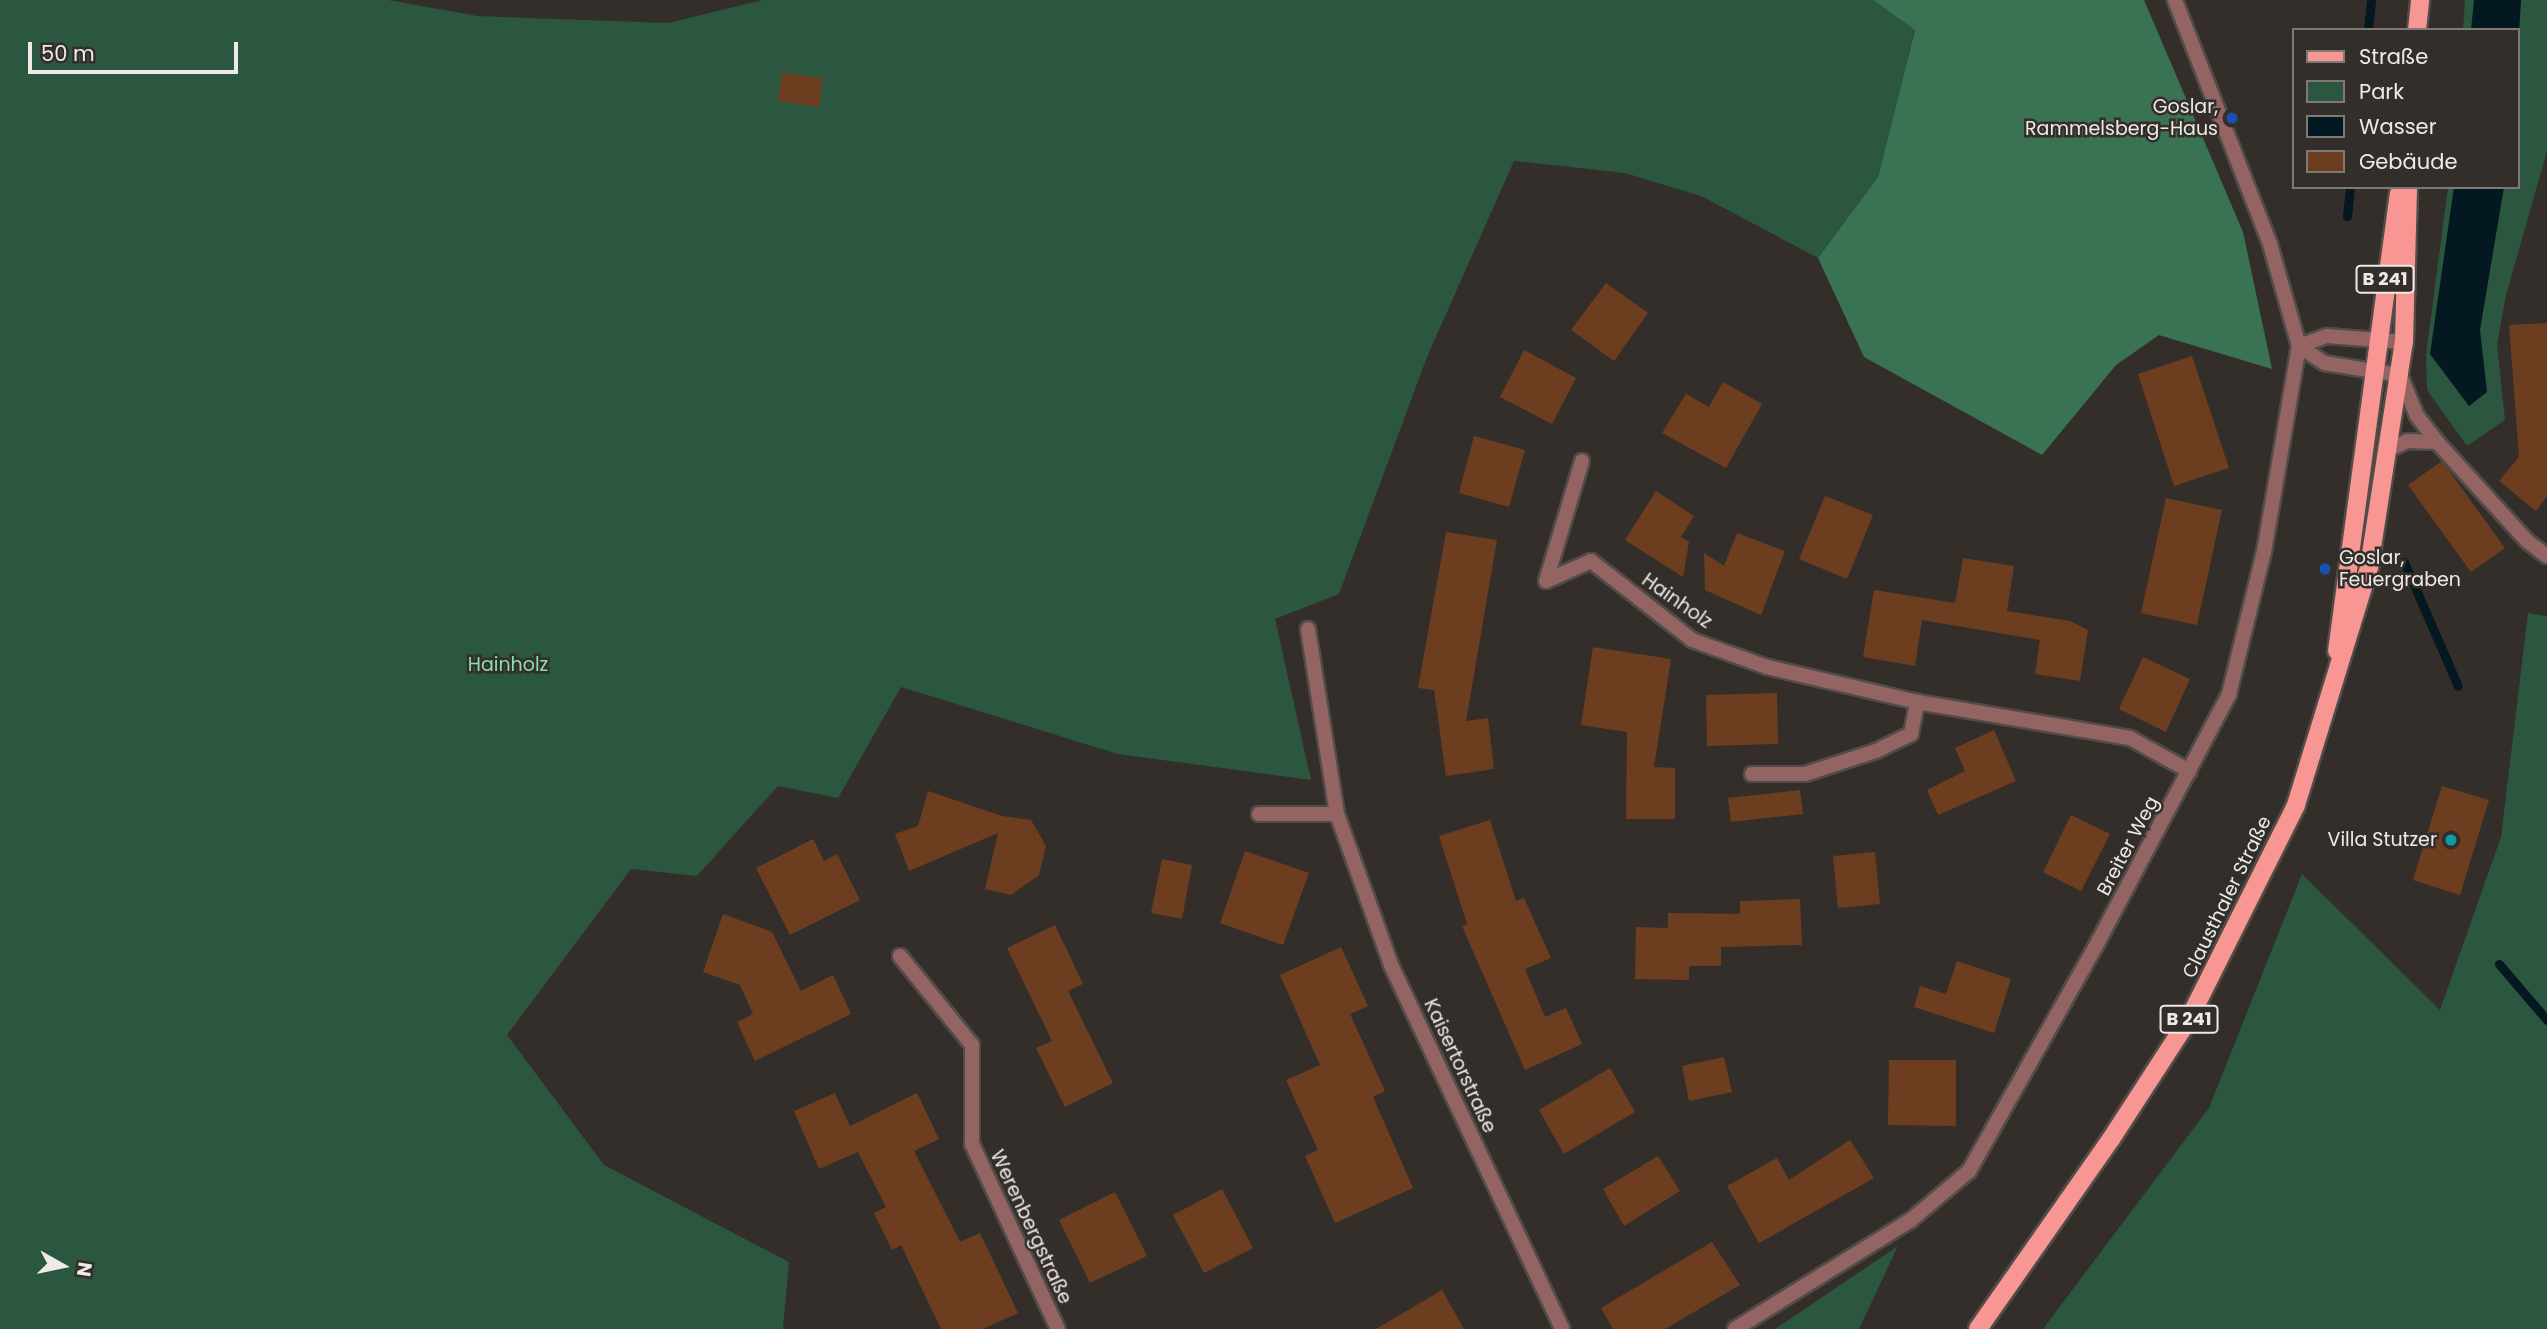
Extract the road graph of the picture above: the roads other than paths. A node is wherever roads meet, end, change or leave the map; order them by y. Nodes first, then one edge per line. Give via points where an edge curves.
1 (2175, 0) edge
2 (2420, 0) edge
3 (2417, 28) edge
4 (2400, 189) edge
5 (2408, 189) edge
6 (2380, 339) junction
7 (2404, 342) junction
8 (2299, 346) junction
9 (2378, 371) junction
10 (2400, 374) junction
11 (2437, 442) junction
12 (2388, 450) junction
13 (1582, 461) dead end
14 (2547, 556) edge
15 (1308, 629) dead end
16 (2334, 675) junction
17 (1917, 702) junction
18 (2189, 771) junction
19 (1752, 774) dead end
20 (1259, 814) dead end
21 (1338, 814) junction
22 (900, 956) dead end
23 (1058, 1329) edge
24 (1562, 1329) edge
25 (1735, 1329) edge
26 (1978, 1329) edge

1 - 8 street via 2270,244
2 - 3 main road
4 - 6 main road, Clausthaler Straße / B 241 via 2381,300
5 - 7 main road, Clausthaler Straße / B 241
6 - 7 street
6 - 8 street via 2327,336
6 - 9 main road, Clausthaler Straße / B 241
7 - 10 main road, Clausthaler Straße / B 241
8 - 9 street via 2324,363
8 - 18 street, Breiter Weg via 2264,552 2229,694
9 - 10 street
9 - 16 main road, Clausthaler Straße / B 241 via 2346,563
10 - 11 street via 2417,416
10 - 12 main road, Clausthaler Straße / B 241
11 - 12 street via 2407,441
11 - 14 street via 2527,541
12 - 16 main road, Clausthaler Straße / B 241 via 2369,568
13 - 17 street, Hainholz via 1546,581 1591,561 1692,640 1767,667
15 - 21 street, Kaisertorstraße
16 - 26 main road, Clausthaler Straße / B 241 via 2296,805 2189,1019 2112,1139
17 - 18 street, Hainholz via 2130,738
17 - 19 street via 1911,734 1876,751 1805,774
18 - 25 street, Breiter Weg via 1969,1171 1911,1220
20 - 21 street
21 - 24 street, Kaisertorstraße via 1391,965
22 - 23 street, Werenbergstraße via 972,1045 972,1144

